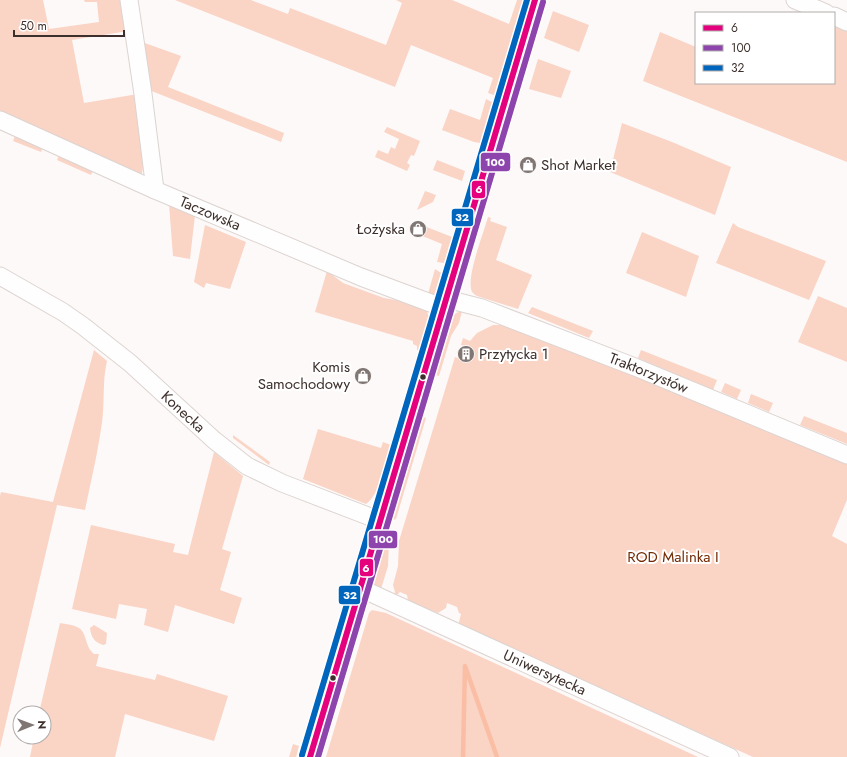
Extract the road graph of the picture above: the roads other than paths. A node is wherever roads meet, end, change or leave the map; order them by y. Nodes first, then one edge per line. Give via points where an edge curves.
1 (129, 0) edge
2 (535, 0) edge
3 (795, 0) edge
4 (824, 12) edge
5 (835, 16) edge
6 (847, 22) edge
7 (0, 120) edge
8 (155, 190) junction
9 (0, 276) edge
10 (445, 303) junction
11 (847, 455) edge
12 (381, 521) junction
13 (360, 588) junction
14 (310, 757) edge
15 (730, 757) edge

1 - 8 street
2 - 10 main road
3 - 4 street
5 - 6 street
7 - 8 street, Taczowska
8 - 10 street, Taczowska via 361,277
9 - 12 street, Konecka via 83,326 130,363 214,440 247,466 282,483
10 - 11 street, Traktorzystów via 482,308 635,367
10 - 12 main road
12 - 13 main road
13 - 14 main road
13 - 15 street, Uniwersytecka

